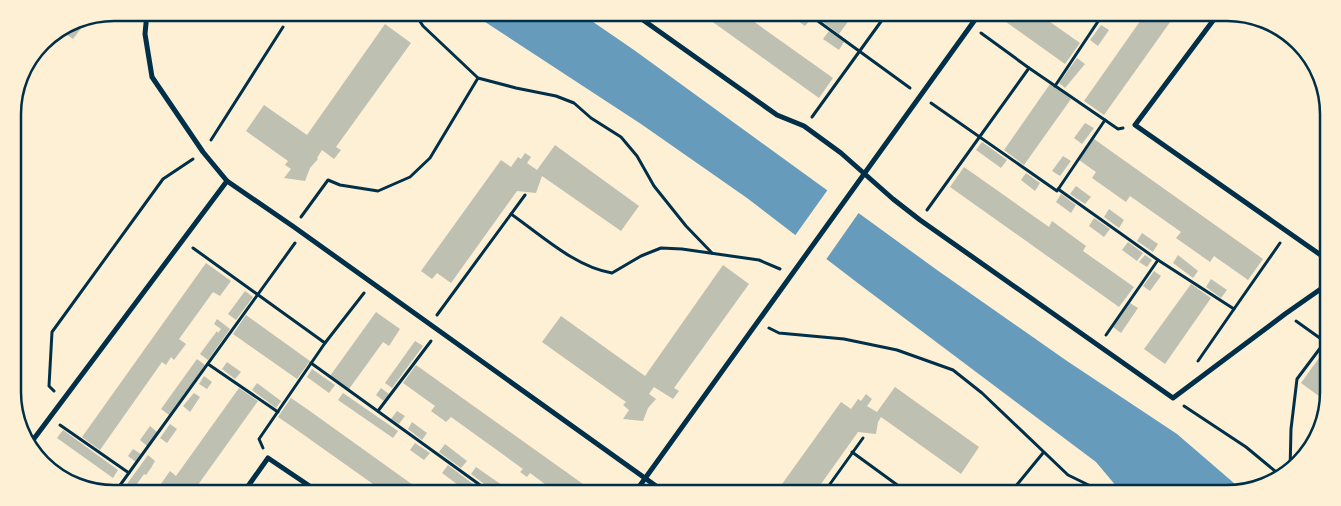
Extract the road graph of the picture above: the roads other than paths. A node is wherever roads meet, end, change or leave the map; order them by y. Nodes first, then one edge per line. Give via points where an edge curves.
1 (146, 21) edge
2 (645, 21) edge
3 (974, 21) edge
4 (1213, 21) edge
5 (864, 173) junction
6 (226, 180) junction
7 (1320, 254) edge
8 (1320, 290) edge
9 (34, 439) edge
10 (646, 478) junction
11 (249, 485) edge
12 (308, 485) edge
13 (641, 485) edge
14 (655, 485) edge

1 - 6 street via 145,34 152,77
2 - 5 street via 778,115 804,126
3 - 5 street
4 - 7 street via 1135,125
5 - 8 street via 920,220 1173,398
5 - 10 street
6 - 9 street
6 - 10 street
10 - 13 street
10 - 14 street
11 - 12 street via 268,458

